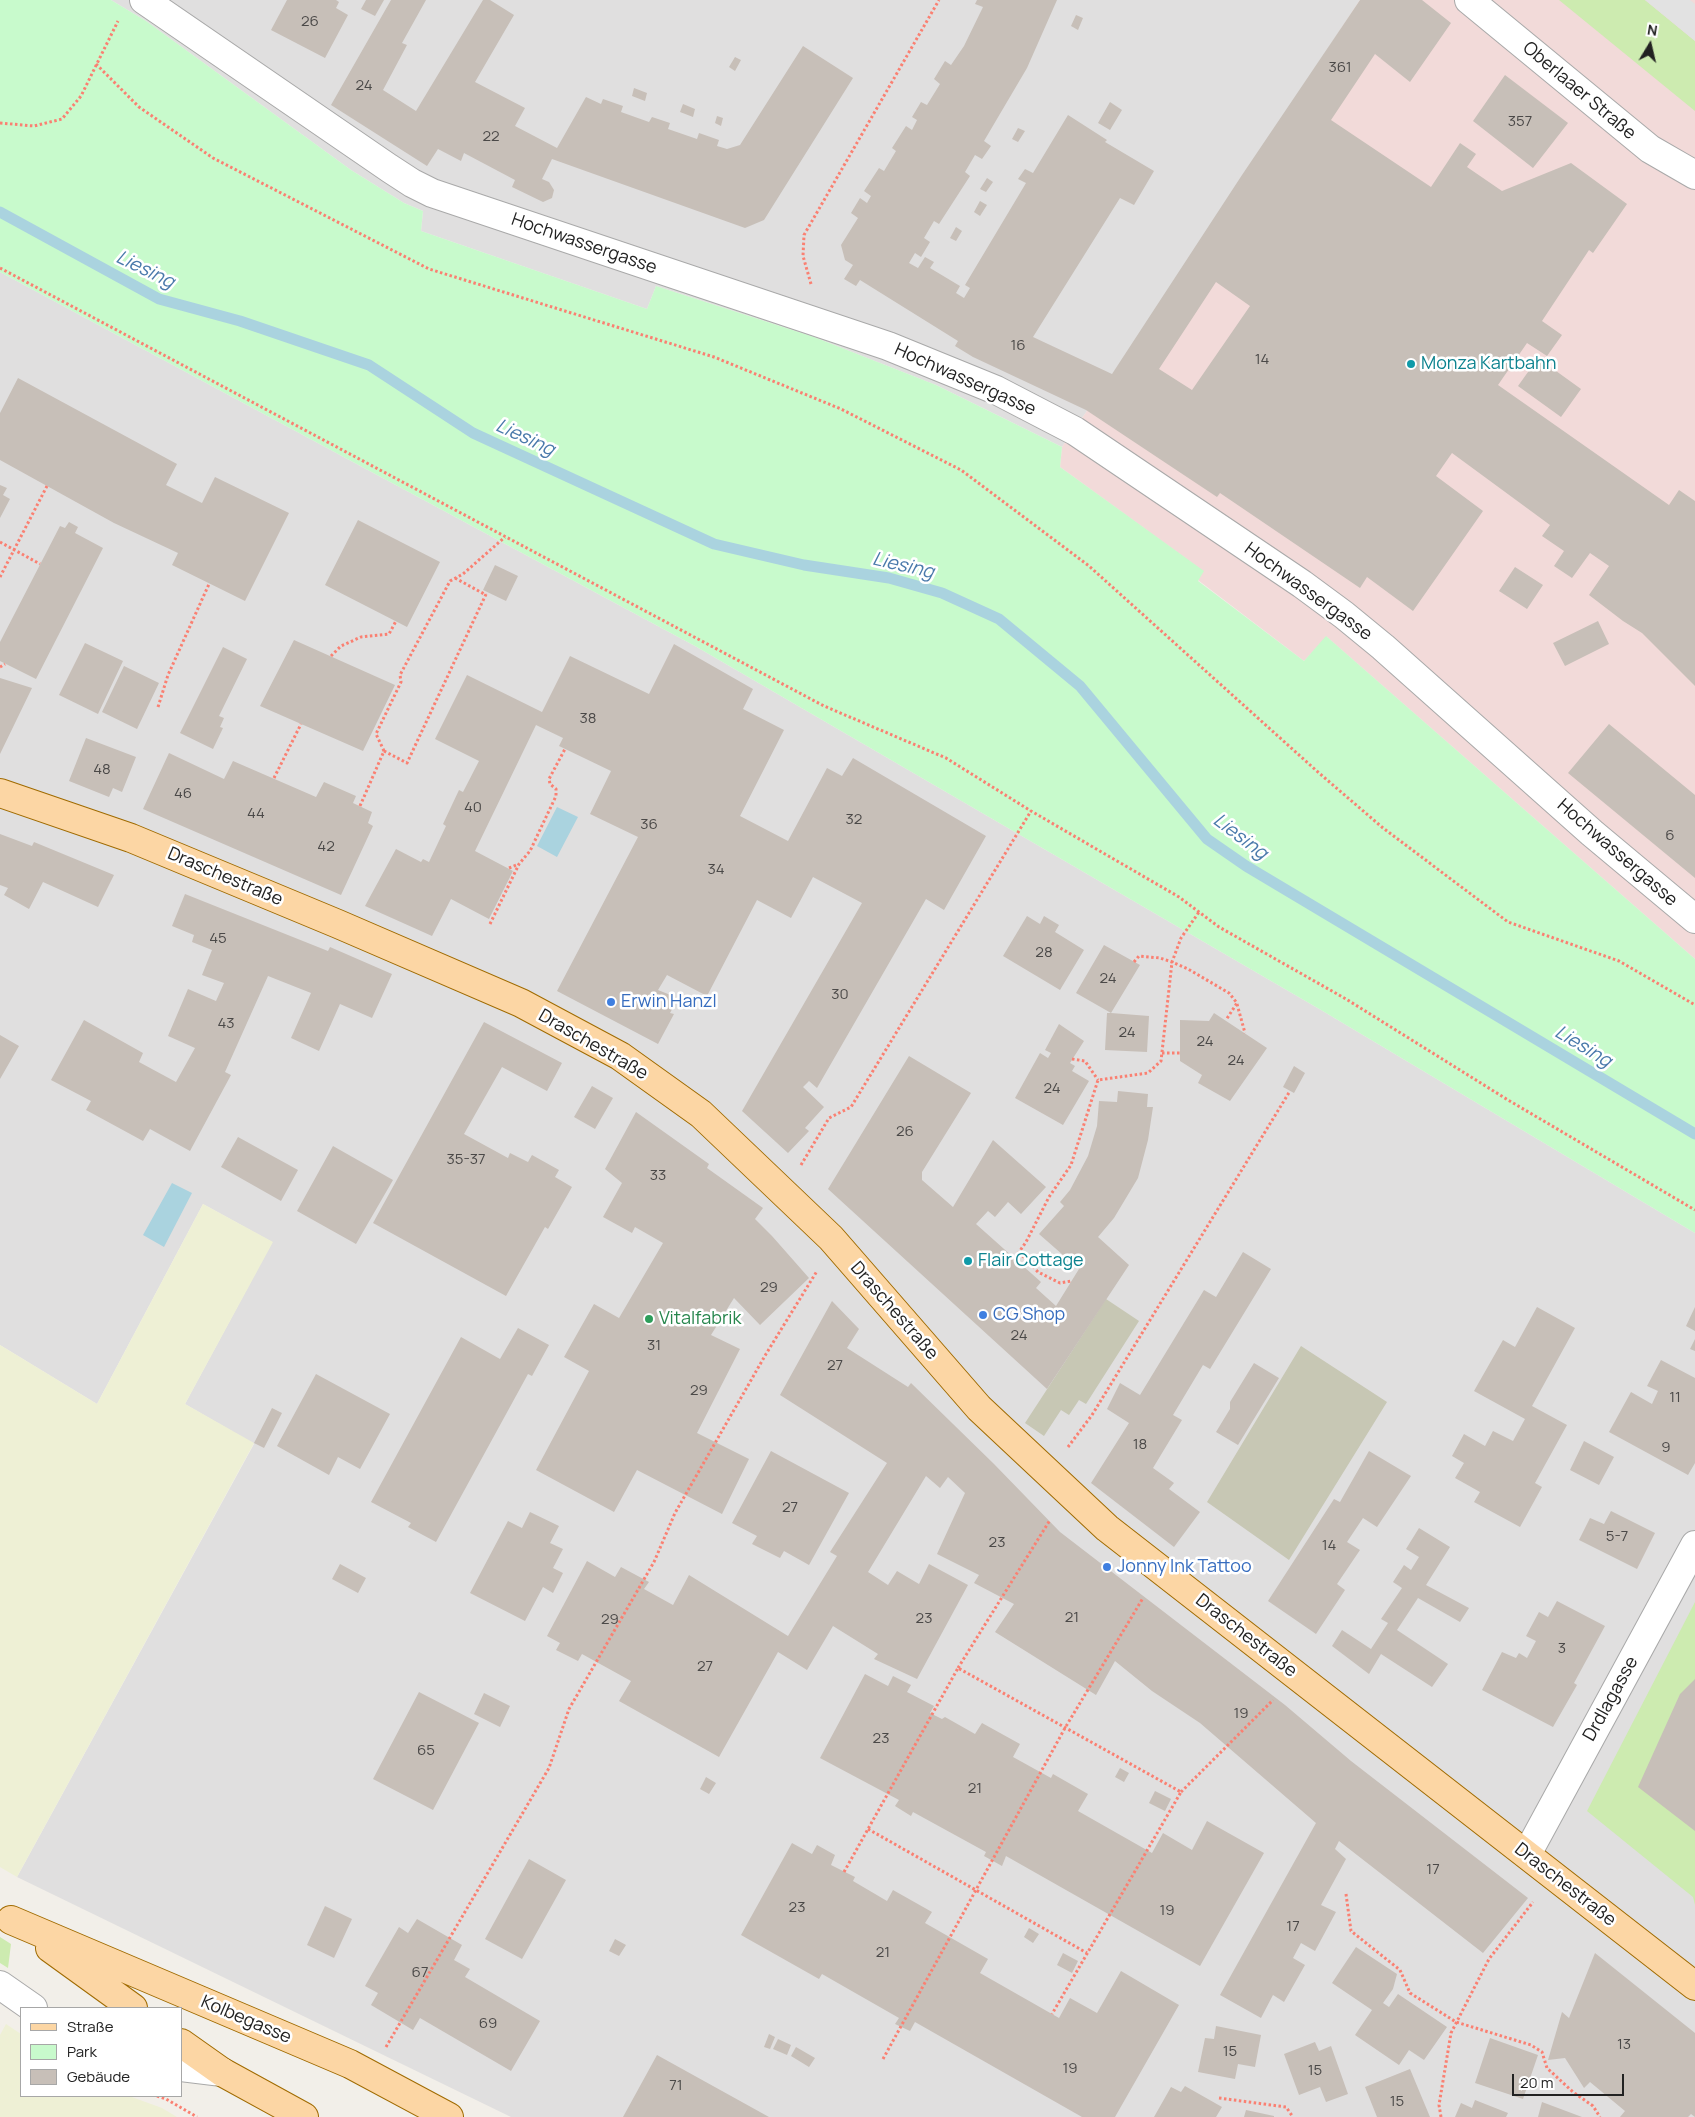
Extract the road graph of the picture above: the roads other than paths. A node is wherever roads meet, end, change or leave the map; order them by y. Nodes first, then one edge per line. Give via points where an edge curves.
1 (144, 0) edge
2 (1469, 0) edge
3 (1695, 175) edge
4 (0, 794) edge
5 (1695, 919) edge
6 (1695, 1545) edge
7 (1527, 1854) junction
8 (6, 1916) edge
9 (0, 1985) edge
10 (1695, 1986) edge
11 (32, 2007) edge
12 (133, 2007) edge
13 (182, 2044) edge
14 (182, 2067) edge
15 (222, 2072) junction
16 (304, 2117) edge
17 (449, 2117) edge

1 - 5 street, Hochwassergasse via 412,183 452,200 827,325 942,367 996,390 1075,431 1344,614 1592,833
2 - 3 street, Oberlaaer Straße via 1650,149
4 - 7 main road, Draschestraße via 131,838 521,1003 620,1056 701,1114 830,1238 979,1408 1107,1528
6 - 7 street, Drdlagasse
7 - 10 main road, Draschestraße
8 - 12 main road, Kolbegasse
8 - 17 main road, Kolbegasse via 350,2064
9 - 11 street
13 - 15 main road
14 - 15 street
15 - 16 main road

